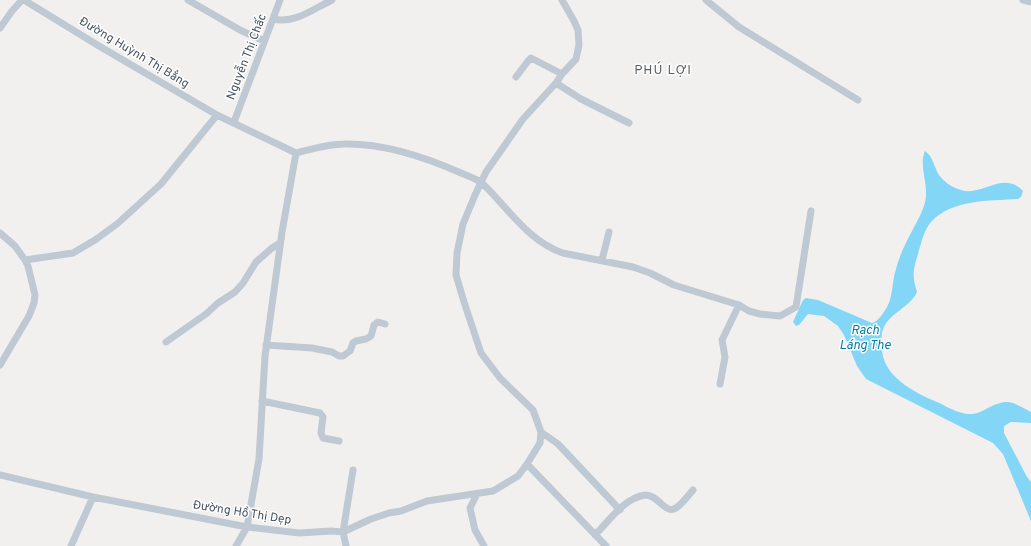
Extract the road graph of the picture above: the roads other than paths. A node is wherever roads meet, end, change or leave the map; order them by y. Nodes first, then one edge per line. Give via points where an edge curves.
1 (23, 0) edge
2 (188, 0) edge
3 (280, 0) edge
4 (332, 0) edge
5 (562, 0) edge
6 (706, 0) edge
7 (1023, 0) edge
8 (1031, 2) edge
9 (273, 20) junction
10 (0, 28) edge
11 (264, 42) junction
12 (562, 74) junction
13 (516, 77) dead end
14 (556, 83) junction
15 (858, 100) dead end
16 (217, 115) junction
17 (234, 122) junction
18 (629, 122) dead end
19 (296, 153) junction
20 (481, 182) junction
21 (811, 211) dead end
22 (609, 232) dead end
23 (0, 233) edge
24 (280, 243) junction
25 (25, 260) junction
26 (602, 260) junction
27 (739, 305) junction
28 (385, 324) dead end
29 (166, 342) dead end
30 (266, 344) junction
31 (0, 365) edge
32 (720, 384) dead end
33 (262, 401) junction
34 (541, 432) junction
35 (339, 441) dead end
36 (527, 464) junction
37 (353, 470) dead end
38 (0, 475) edge
39 (693, 490) dead end
40 (477, 494) junction
41 (93, 497) junction
42 (620, 510) junction
43 (247, 527) junction
44 (343, 532) junction
45 (595, 535) junction
46 (71, 546) edge
47 (236, 546) edge
48 (346, 546) edge
49 (484, 546) edge
50 (606, 546) edge

1 - 10 street
1 - 16 street, Đường Huỳnh Thị Bẳng
2 - 11 street
3 - 9 street, Nguyễn Thị Chấc
4 - 9 street via 294,19
5 - 12 street via 574,20 579,45 576,59
6 - 15 street via 739,27
7 - 8 street
9 - 11 street, Nguyễn Thị Chấc
11 - 17 street, Nguyễn Thị Chấc
12 - 13 street via 531,58
12 - 14 street
14 - 18 street via 581,99
14 - 20 street via 523,119
16 - 17 street, Đường Huỳnh Thị Bẳng
16 - 25 street via 161,184 106,232 73,253
17 - 19 street, Đường Huỳnh Thị Bẳng
19 - 20 street via 343,144 370,145 441,164
19 - 24 street
20 - 26 street via 524,228 553,249
20 - 34 street via 463,224 456,253 456,275 481,353 500,378 533,410
21 - 27 street via 796,307 780,316 769,316 749,311
22 - 26 street
23 - 25 street via 15,246
24 - 29 street via 256,262 235,292
24 - 30 street
25 - 31 street via 35,295 34,303
26 - 27 street via 650,272 674,285
27 - 32 street via 722,340 725,356
28 - 30 street via 378,322 374,325 371,336 353,343 350,351 343,356 312,348
30 - 33 street
33 - 35 street via 320,413 323,417 323,438
33 - 43 street via 260,459
34 - 36 street, Đường Hồ Thị Dẹp via 540,443
34 - 42 street via 558,444
36 - 40 street, Đường Hồ Thị Dẹp via 518,476 509,482 493,491
36 - 45 street
37 - 44 street
38 - 41 street, Đường Hồ Thị Dẹp
39 - 42 street via 673,510 662,506 659,500 652,496 646,495 626,503
40 - 44 street, Đường Hồ Thị Dẹp via 427,501
40 - 49 street via 470,508 475,530
41 - 43 street, Đường Hồ Thị Dẹp
41 - 46 street
42 - 45 street
43 - 44 street, Đường Hồ Thị Dẹp via 299,533
43 - 47 street
44 - 48 street
45 - 50 street

